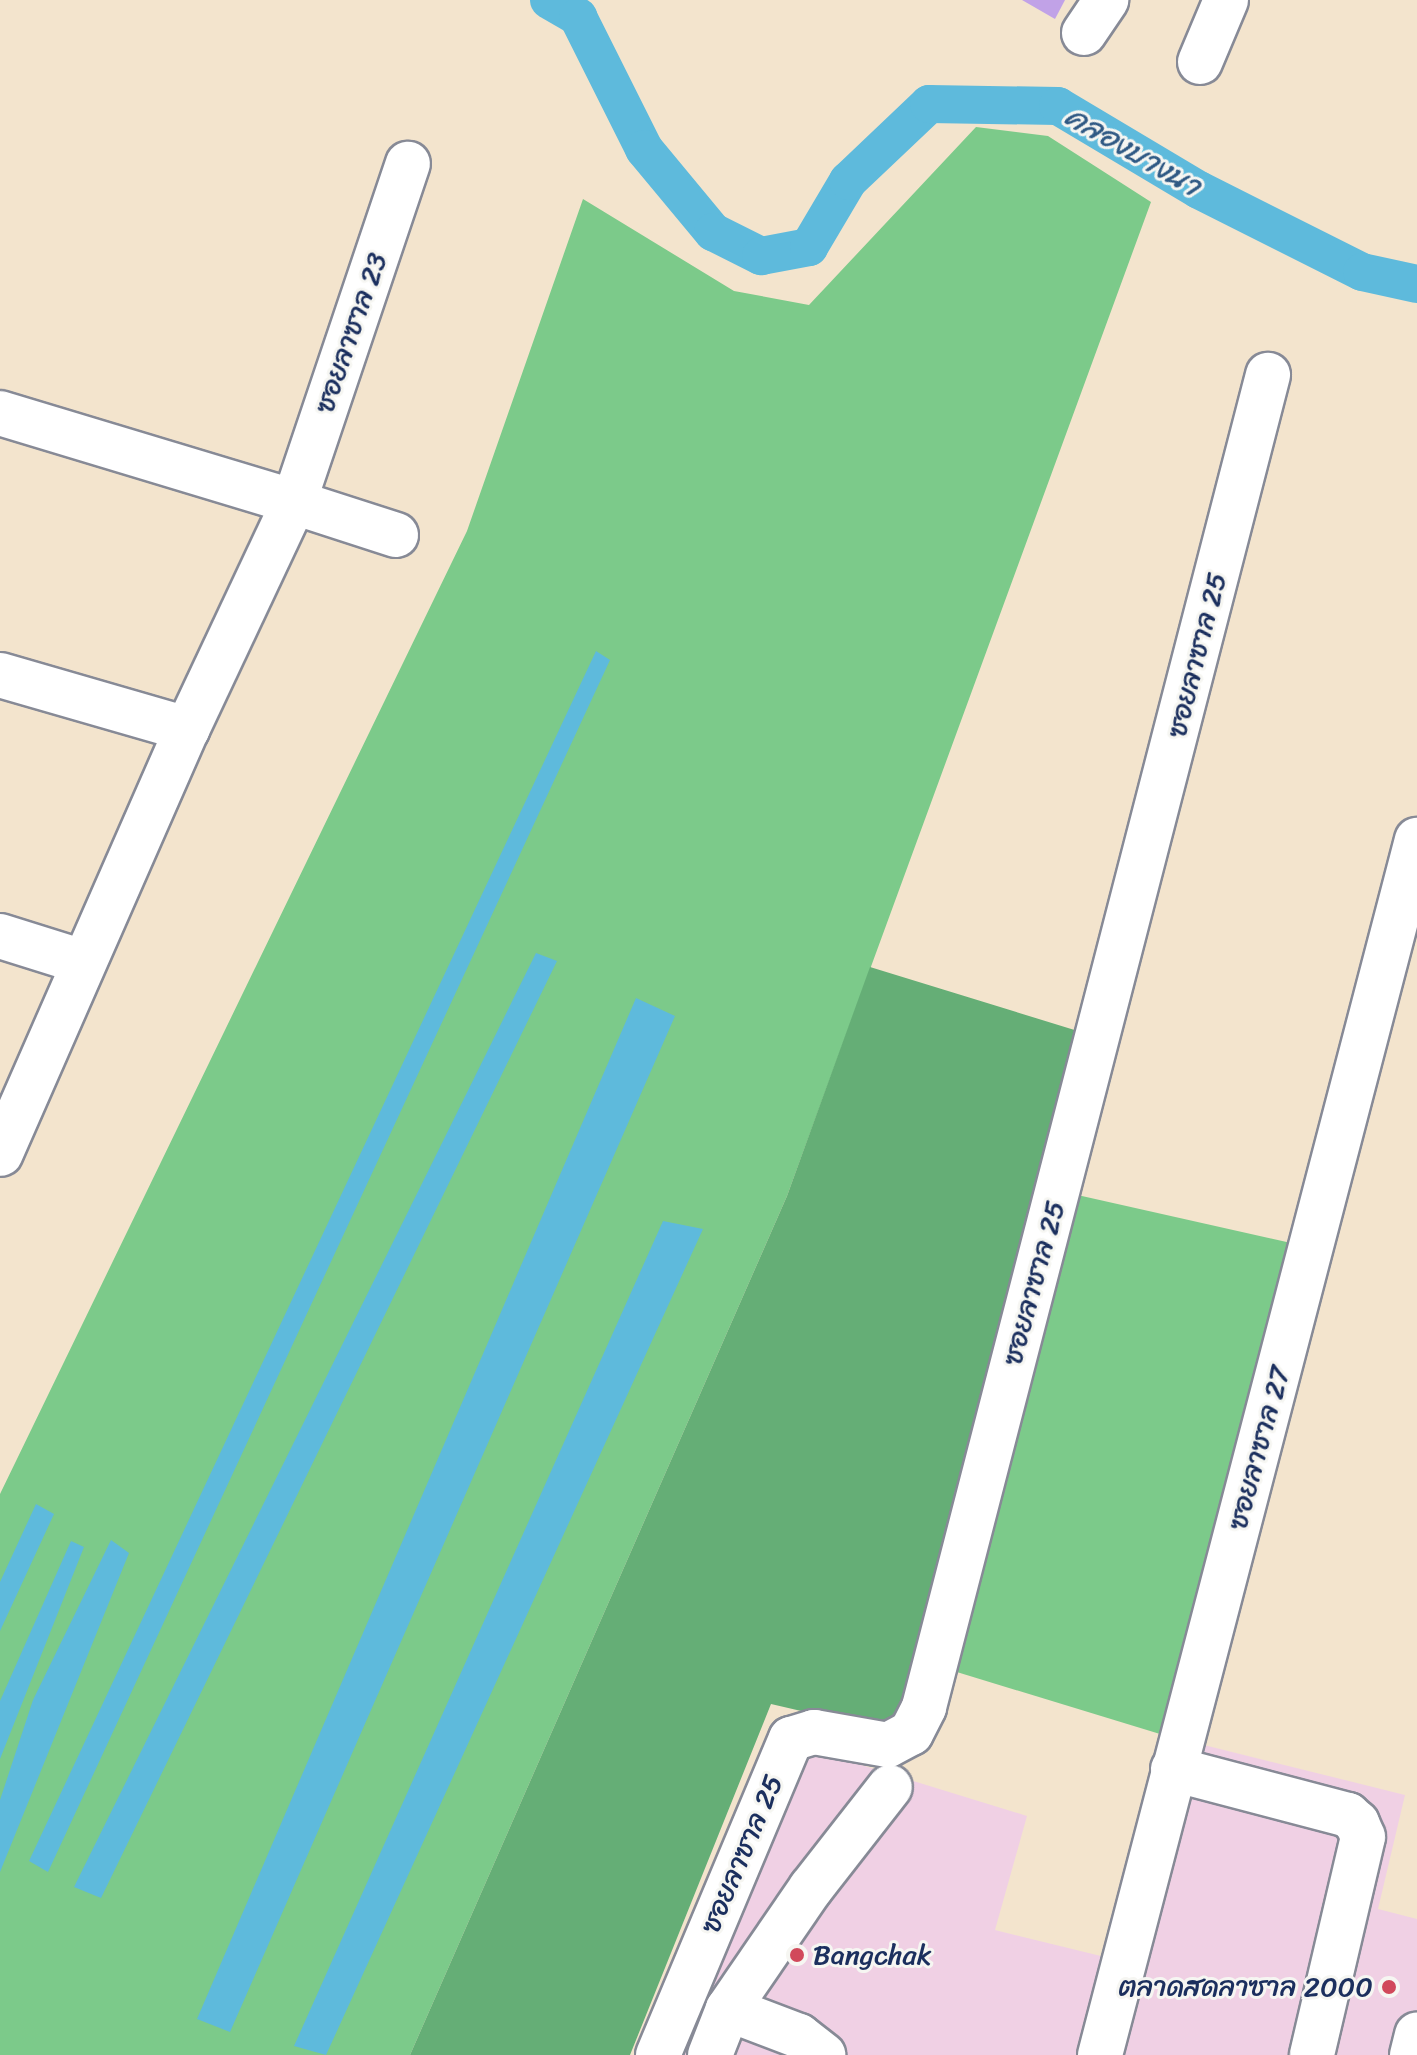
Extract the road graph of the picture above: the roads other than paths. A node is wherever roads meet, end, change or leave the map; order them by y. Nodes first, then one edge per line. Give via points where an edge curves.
1 (1226, 0) edge
2 (1200, 62) dead end
3 (408, 164) dead end
4 (1268, 375) dead end
5 (0, 413) edge
6 (294, 502) junction
7 (396, 535) dead end
8 (0, 675) edge
9 (187, 729) junction
10 (1417, 840) edge
11 (0, 936) edge
12 (83, 962) junction
13 (0, 1154) edge
14 (1173, 1769) junction
15 (890, 1787) dead end
16 (728, 2009) junction
17 (1417, 2035) edge
18 (658, 2055) edge
19 (710, 2055) edge
20 (823, 2055) edge
21 (1100, 2055) edge
22 (1312, 2055) edge
23 (1413, 2055) edge

1 - 2 street
3 - 6 street, ซอยลาซาล 23
4 - 18 street, ซอยลาซาล 25 via 924,1707 911,1733 888,1745 814,1732 791,1739
5 - 6 street
6 - 7 street
6 - 9 street, ซอยลาซาล 23
8 - 9 street
9 - 12 street, ซอยลาซาล 23
10 - 14 street, ซอยลาซาล 27
11 - 12 street
12 - 13 street, ซอยลาซาล 23
14 - 21 street, ซอยลาซาล 27
14 - 22 street via 1348,1815 1357,1823 1363,1837
15 - 16 street via 811,1888
16 - 19 street
16 - 20 street via 807,2040
17 - 23 street

